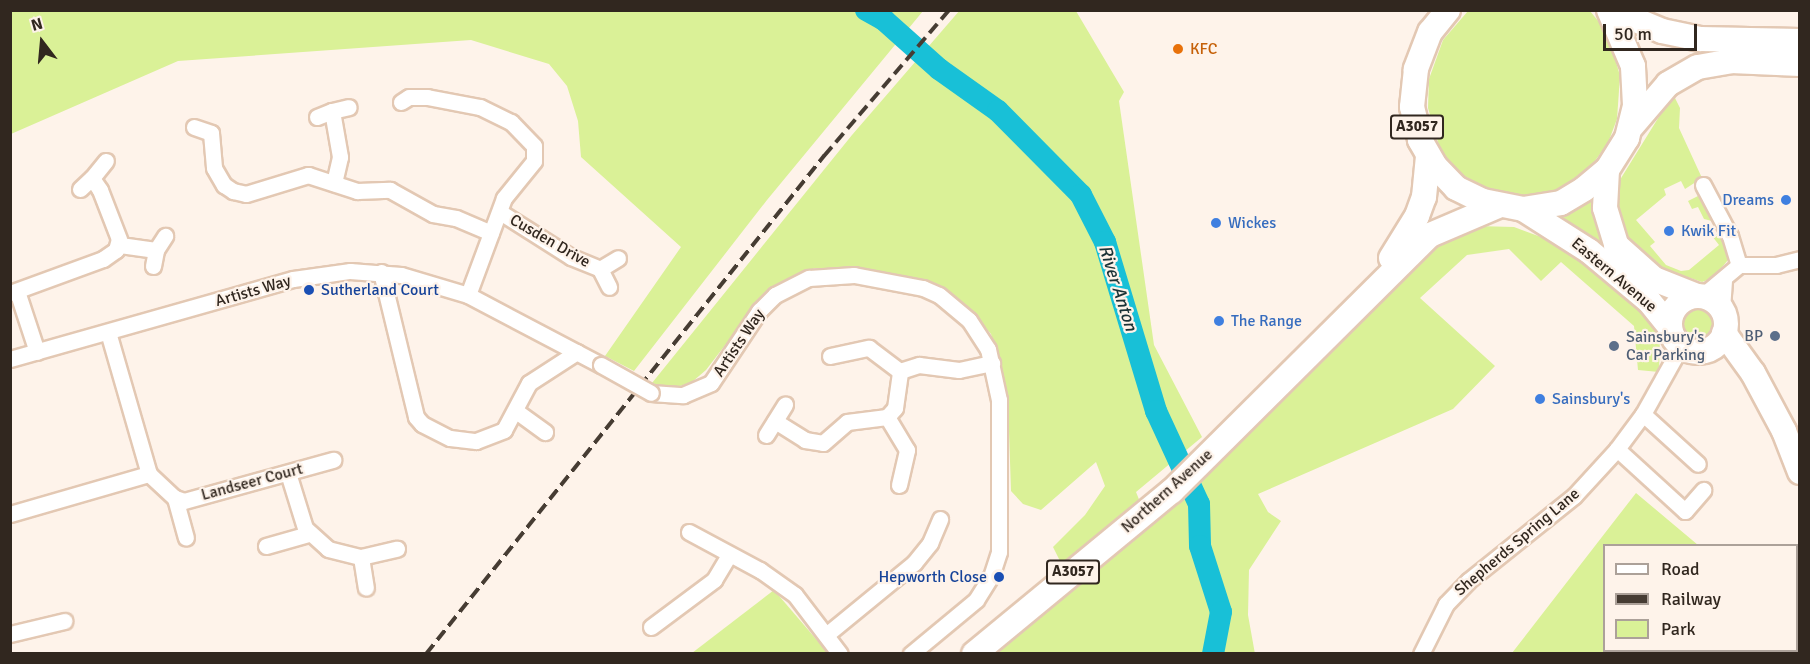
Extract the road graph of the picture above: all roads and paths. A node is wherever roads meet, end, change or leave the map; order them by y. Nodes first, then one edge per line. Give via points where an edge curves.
1 (1448, 10) edge
2 (1610, 10) edge
3 (1800, 41) edge
4 (1800, 64) edge
5 (401, 102) dead end
6 (348, 107) dead end
7 (332, 111) junction
8 (317, 117) dead end
9 (194, 127) dead end
10 (1631, 127) junction
11 (211, 133) junction
12 (227, 136) dead end
13 (1428, 156) junction
14 (106, 161) dead end
15 (1607, 170) junction
16 (92, 178) junction
17 (334, 183) junction
18 (1703, 185) dead end
19 (80, 189) dead end
20 (1498, 206) junction
21 (1522, 209) junction
22 (500, 212) junction
23 (491, 233) junction
24 (165, 236) dead end
25 (120, 245) junction
26 (156, 250) junction
27 (618, 258) dead end
28 (1800, 259) edge
29 (1739, 265) junction
30 (153, 266) dead end
31 (600, 269) junction
32 (381, 272) junction
33 (1724, 279) junction
34 (609, 287) dead end
35 (14, 292) edge
36 (468, 295) junction
37 (1711, 308) junction
38 (1347, 314) junction
39 (108, 332) junction
40 (1685, 342) junction
41 (37, 352) junction
42 (578, 352) junction
43 (830, 356) dead end
44 (10, 359) edge
45 (992, 363) junction
46 (900, 371) junction
47 (1765, 399) junction
48 (785, 405) dead end
49 (516, 411) junction
50 (1643, 414) junction
51 (887, 417) junction
52 (775, 422) junction
53 (545, 432) dead end
54 (766, 435) dead end
55 (1617, 450) junction
56 (333, 460) dead end
57 (1698, 464) dead end
58 (1800, 472) edge
59 (288, 473) junction
60 (149, 474) junction
61 (899, 485) dead end
62 (1703, 490) dead end
63 (175, 498) junction
64 (10, 514) edge
65 (940, 519) dead end
66 (689, 532) dead end
67 (308, 534) junction
68 (186, 538) dead end
69 (266, 546) dead end
70 (397, 549) dead end
71 (729, 555) junction
72 (361, 557) junction
73 (366, 588) dead end
74 (64, 621) dead end
75 (651, 627) dead end
76 (10, 634) edge
77 (826, 635) junction
78 (840, 654) edge
79 (911, 654) edge
80 (974, 654) edge
81 (1421, 654) edge

1 - 13 main road, A3057 via 1425,44 1413,84 1412,107
2 - 3 main road via 1662,31 1700,39
2 - 10 main road, A3057 via 1634,66
4 - 10 main road via 1731,61 1698,67 1668,84
5 - 22 street, Cusden Drive via 409,97 464,102 511,122 523,133 534,146 534,161 510,188
6 - 7 street
7 - 8 street
7 - 17 street via 340,157
9 - 11 street
10 - 15 main road, A3057
11 - 12 street
11 - 17 street via 214,168 224,185 233,191 246,194 308,175
13 - 20 main road, A3057 via 1456,188
13 - 38 main road, Northern Avenue / A3057 via 1424,197 1417,216
14 - 16 street
15 - 21 main road, A3057 via 1561,203
15 - 37 main road, Eastern Avenue / A3057 via 1606,218 1616,244 1654,279
16 - 19 street
16 - 25 street
17 - 23 street via 357,191 390,190 433,214 456,218
18 - 29 street via 1730,236
20 - 21 main road, A3057
20 - 38 main road, Northern Avenue / A3057 via 1430,235
21 - 40 main road, Eastern Avenue / A3057 via 1590,251 1649,301
22 - 23 street, Cusden Drive
22 - 31 street, Cusden Drive via 571,257
23 - 36 street, Cusden Drive
24 - 26 street
25 - 26 street
25 - 35 street via 103,259
26 - 30 street
27 - 31 street, Cusden Drive
28 - 29 street via 1776,265
29 - 33 street
31 - 34 street, Cusden Drive
32 - 36 street, Artists Way
32 - 39 street, Artists Way via 338,272 293,279
32 - 49 street via 409,391 422,424 450,438 476,441 504,430
33 - 37 street
33 - 37 street
35 - 41 street
36 - 42 street, Artists Way
37 - 40 main road via 1717,344
37 - 40 main road via 1676,306
37 - 47 main road, A3057
38 - 80 main road, Northern Avenue / A3057 via 1173,490
39 - 41 street, Artists Way
39 - 60 street
40 - 47 main road, A3057 via 1732,367
40 - 50 street, Shepherds Spring Lane
41 - 44 street, Artists Way
42 - 45 street, Artists Way, bridge via 651,393 683,395 711,383 723,370 748,324 775,295 794,284 824,275 882,278 939,295 981,334
42 - 49 street via 529,383 520,394
43 - 46 street via 869,348
45 - 46 street via 959,370 918,365
45 - 79 street, Artists Way via 999,400 1001,527 997,561 976,600
46 - 51 street via 894,408
47 - 58 main road, A3057
48 - 52 street
49 - 53 street
50 - 55 street, Shepherds Spring Lane
50 - 57 street
51 - 52 street via 847,422 823,443 805,440
51 - 61 street via 907,450
52 - 54 street
55 - 62 street via 1685,511
55 - 81 street, Shepherds Spring Lane via 1560,508 1453,596 1430,630
56 - 59 street, Landseer Court
59 - 63 street, Landseer Court via 184,501
59 - 67 street
60 - 63 street
60 - 64 street
63 - 68 street
65 - 77 street via 930,543 914,563
66 - 71 street
67 - 69 street
67 - 72 street via 328,549
70 - 72 street
71 - 75 street via 714,580
71 - 77 street via 795,595
72 - 73 street
74 - 76 street
77 - 78 street

